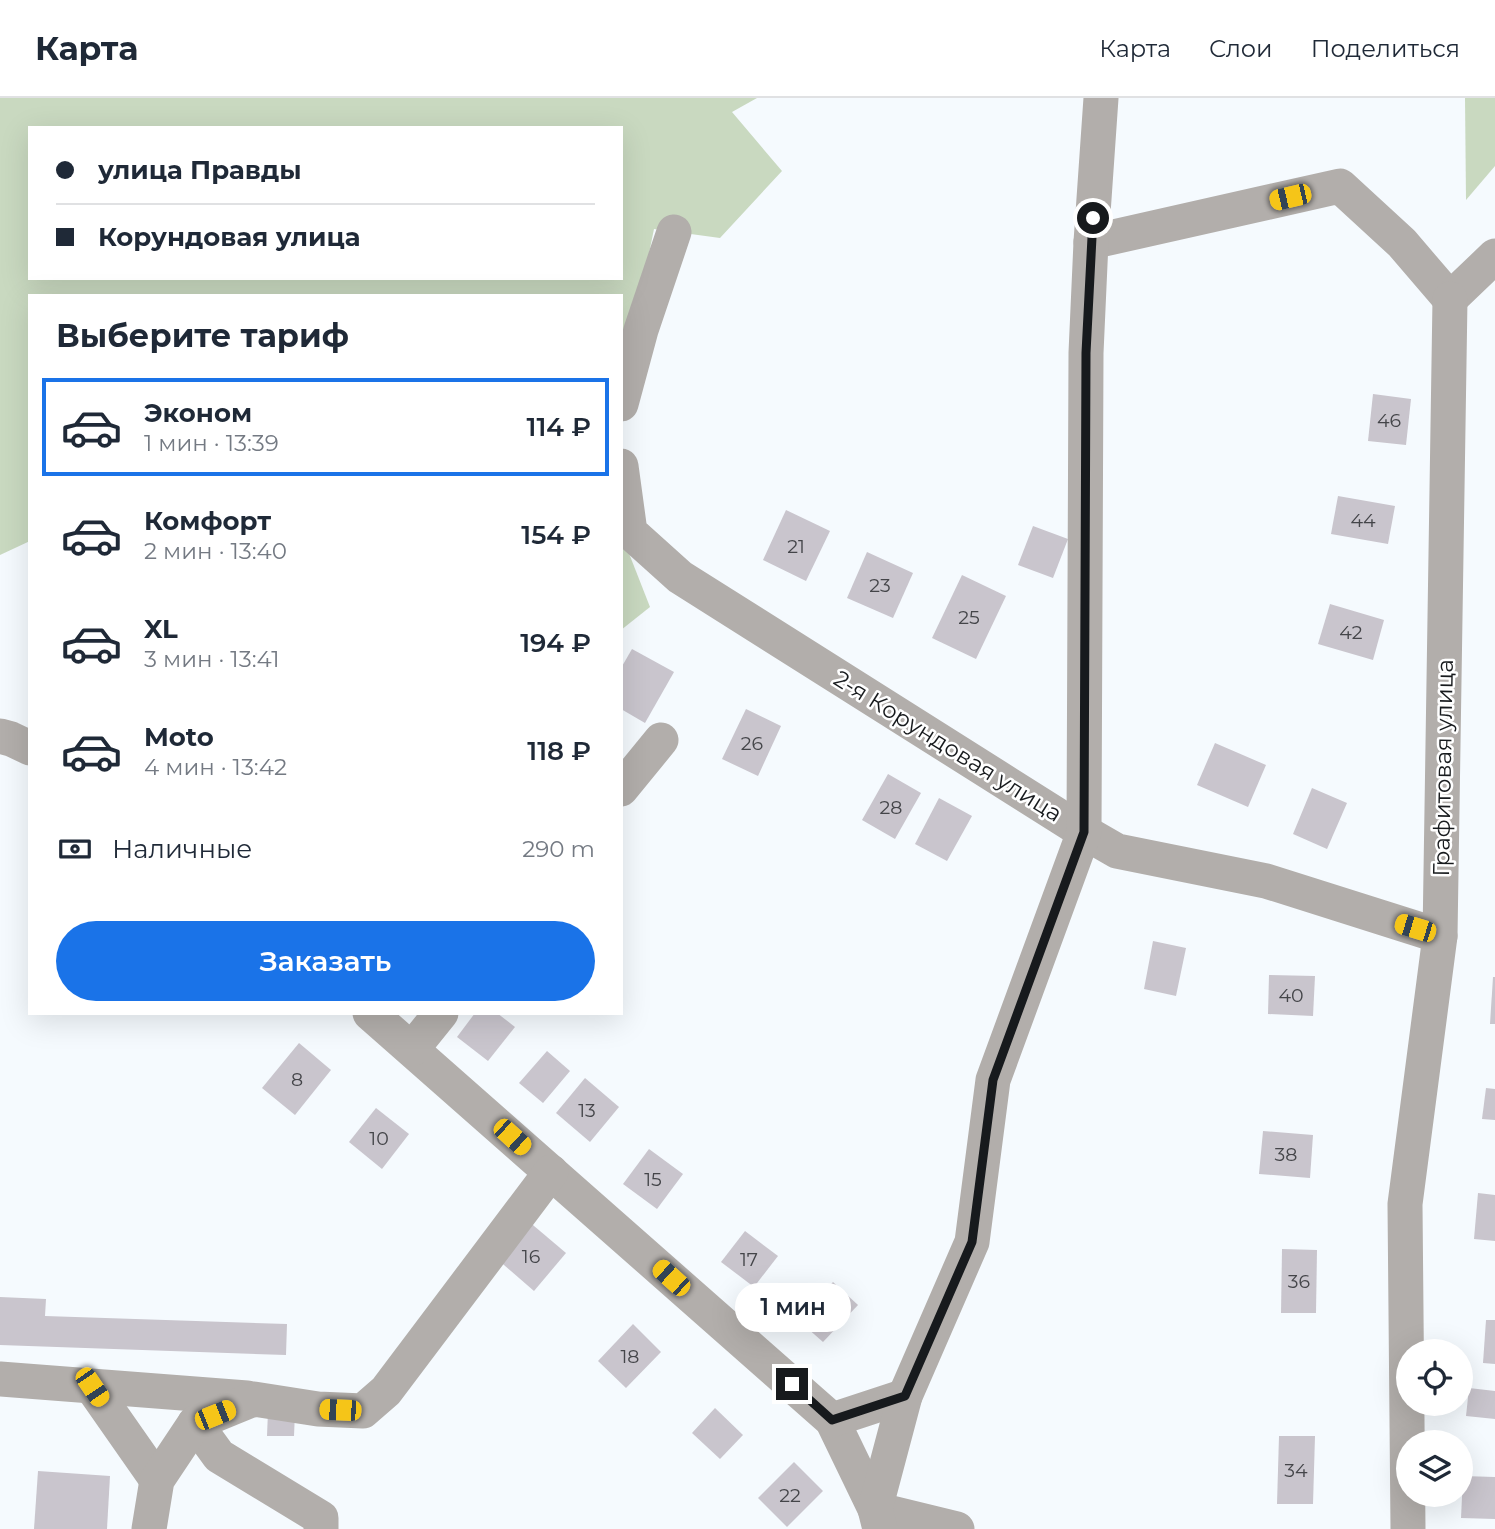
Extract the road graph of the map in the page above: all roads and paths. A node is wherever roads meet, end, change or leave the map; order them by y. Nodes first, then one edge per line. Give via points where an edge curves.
1 (1101, 98) edge
2 (674, 232) dead end
3 (1091, 242) junction
4 (1495, 256) edge
5 (1450, 299) junction
6 (623, 397) edge
7 (623, 481) edge
8 (0, 736) edge
9 (661, 740) dead end
10 (28, 747) edge
11 (623, 787) edge
12 (1084, 832) junction
13 (1440, 936) junction
14 (372, 1015) edge
15 (439, 1015) edge
16 (412, 1049) junction
17 (551, 1172) junction
18 (0, 1379) edge
19 (92, 1387) junction
20 (905, 1396) junction
21 (254, 1399) junction
22 (832, 1420) junction
23 (195, 1423) junction
24 (157, 1480) junction
25 (878, 1519) edge
26 (324, 1525) edge
27 (149, 1529) edge
28 (957, 1529) edge
29 (1408, 1529) edge

1 - 3 street
2 - 6 street
3 - 5 street via 1340,186 1402,243
3 - 12 street via 1086,353
4 - 5 street
5 - 13 street, Графитовая улица
7 - 12 street, 2-я Корундовая улица via 630,532 680,576
8 - 10 street
9 - 11 street
12 - 13 street, 2-я Корундовая улица via 1117,851 1266,881
12 - 20 street via 993,1080 972,1242
13 - 29 street, Графитовая улица via 1405,1204
14 - 16 street
15 - 16 street
16 - 17 street
17 - 21 street via 386,1391 363,1411
17 - 22 street
18 - 19 street
19 - 21 street
19 - 24 street
20 - 22 street
20 - 25 street
21 - 23 street
22 - 25 street
23 - 24 street
23 - 26 street via 219,1456
24 - 27 street
25 - 28 street

